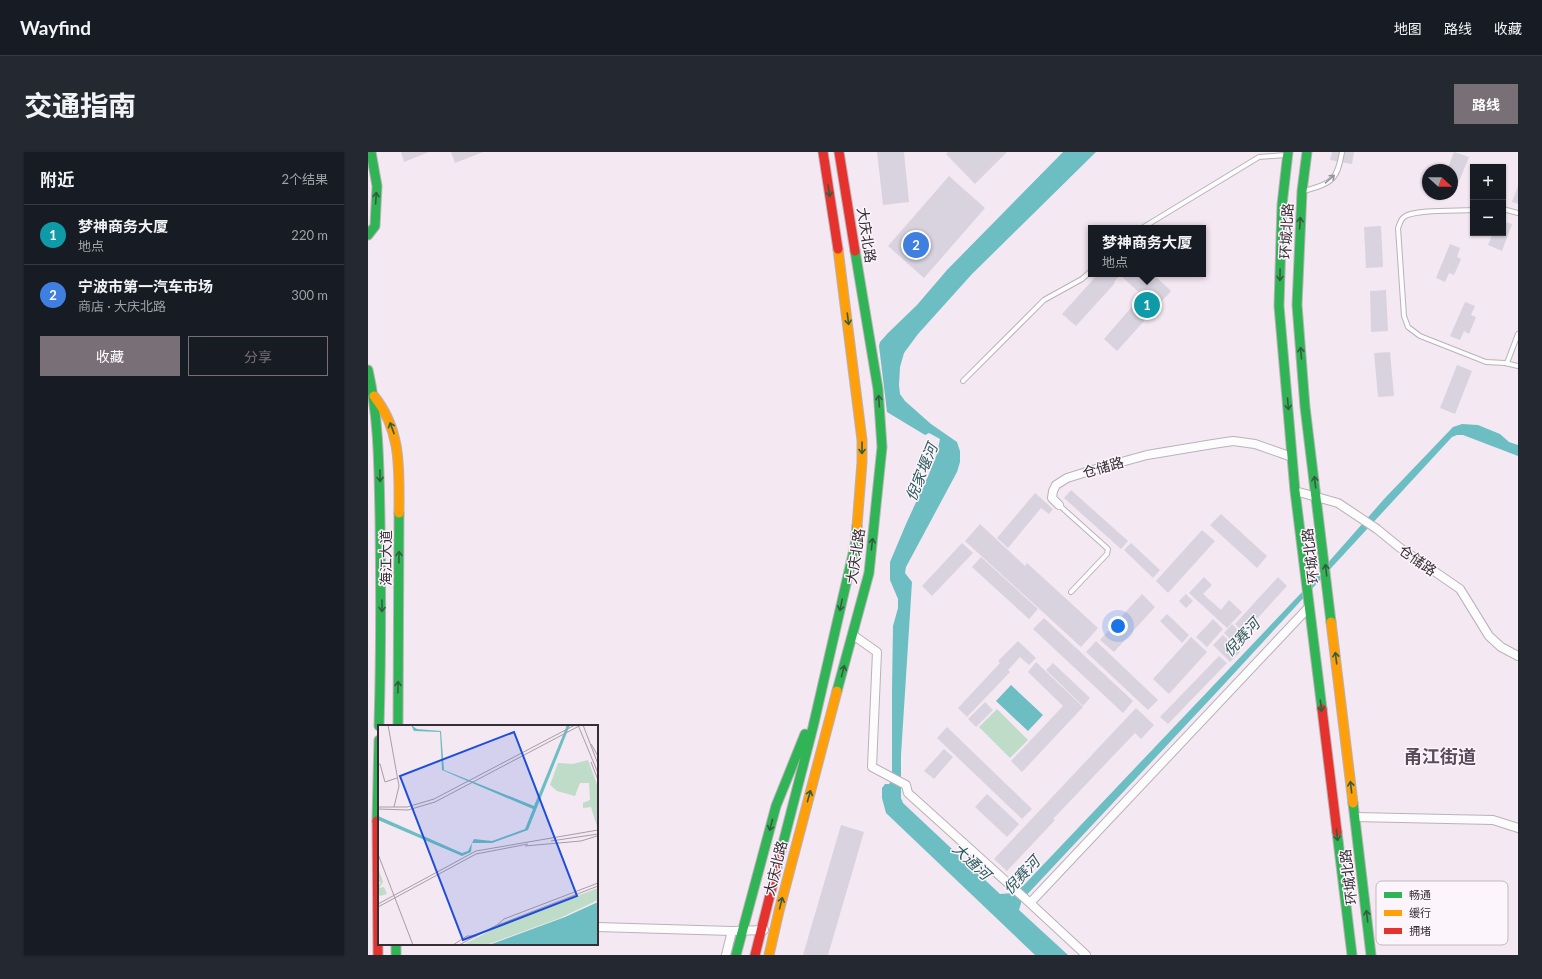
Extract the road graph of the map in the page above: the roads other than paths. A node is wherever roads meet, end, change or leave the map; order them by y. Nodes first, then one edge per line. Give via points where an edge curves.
1 (371, 152) edge
2 (824, 152) edge
3 (839, 152) edge
4 (1307, 152) edge
5 (1342, 152) edge
6 (1288, 154) edge
7 (1302, 191) junction
8 (1470, 210) edge
9 (1506, 210) edge
10 (1518, 213) edge
11 (1147, 225) edge
12 (368, 235) edge
13 (1088, 274) edge
14 (1518, 334) edge
15 (1507, 363) junction
16 (1518, 366) edge
17 (368, 370) edge
18 (963, 381) dead end
19 (374, 396) junction
20 (1292, 457) junction
21 (1295, 491) junction
22 (1317, 497) junction
23 (1059, 505) joint
24 (1071, 592) dead end
25 (1309, 608) junction
26 (853, 635) junction
27 (1518, 656) edge
28 (379, 725) edge
29 (398, 725) edge
30 (813, 727) junction
31 (378, 788) edge
32 (1355, 817) junction
33 (1518, 828) edge
34 (378, 878) edge
35 (1030, 903) junction
36 (598, 927) edge
37 (761, 930) junction
38 (775, 930) junction
39 (732, 931) junction
40 (743, 931) junction
41 (378, 945) edge
42 (378, 955) edge
43 (726, 955) edge
44 (736, 955) edge
45 (755, 955) edge
46 (769, 955) edge
47 (1086, 955) edge
48 (1352, 955) edge
49 (1371, 955) edge

12 -> 1 main road via 375,226 377,186
2 -> 30 main road, 大庆北路 via 843,279 862,440 862,462 855,545
26 -> 3 main road, 大庆北路 via 869,572 882,447 878,389
4 - 7 main road, 环城北路
7 -> 5 lane via 1330,182 1339,170
6 - 11 lane via 1259,157
6 -> 20 main road, 环城北路 via 1282,205 1279,306
22 -> 7 main road, 环城北路 via 1305,407 1297,305
8 - 15 lane via 1417,212 1405,215 1402,219 1398,228 1404,316 1408,327 1420,336 1486,362
9 - 10 lane
13 - 18 lane via 1044,300
14 - 15 lane
15 - 16 lane
17 - 19 main road, 海江大道
19 -> 28 main road, 海江大道 via 379,443 382,600
29 -> 19 main road, 海江大道 via 399,459 394,433 383,406
20 - 21 main road, 环城北路
20 - 23 street, 仓储路 via 1255,444 1233,442 1148,455 1067,478 1056,485 1053,491 1052,498
21 - 22 street, 仓储路
21 - 25 main road, 环城北路
22 - 27 street, 仓储路 via 1338,503 1460,589 1489,636 1501,647
32 -> 22 main road, 环城北路
23 - 24 lane via 1108,549 1107,554
25 - 35 street
25 -> 48 main road, 环城北路
26 - 35 street via 877,652 872,767 906,785 908,793
38 -> 26 main road, 大庆北路
30 - 37 main road, 大庆北路
30 -> 40 main road, 大庆北路 via 805,732 800,742 776,806
31 - 34 main road
32 - 33 street via 1493,820
49 -> 32 main road, 环城北路
35 - 47 street
36 - 39 street
37 - 38 street
37 - 40 street
37 - 45 main road, 大庆北路
38 - 46 main road, 大庆北路
39 - 40 street
39 - 43 street
40 - 44 main road, 大庆北路
41 - 42 main road

